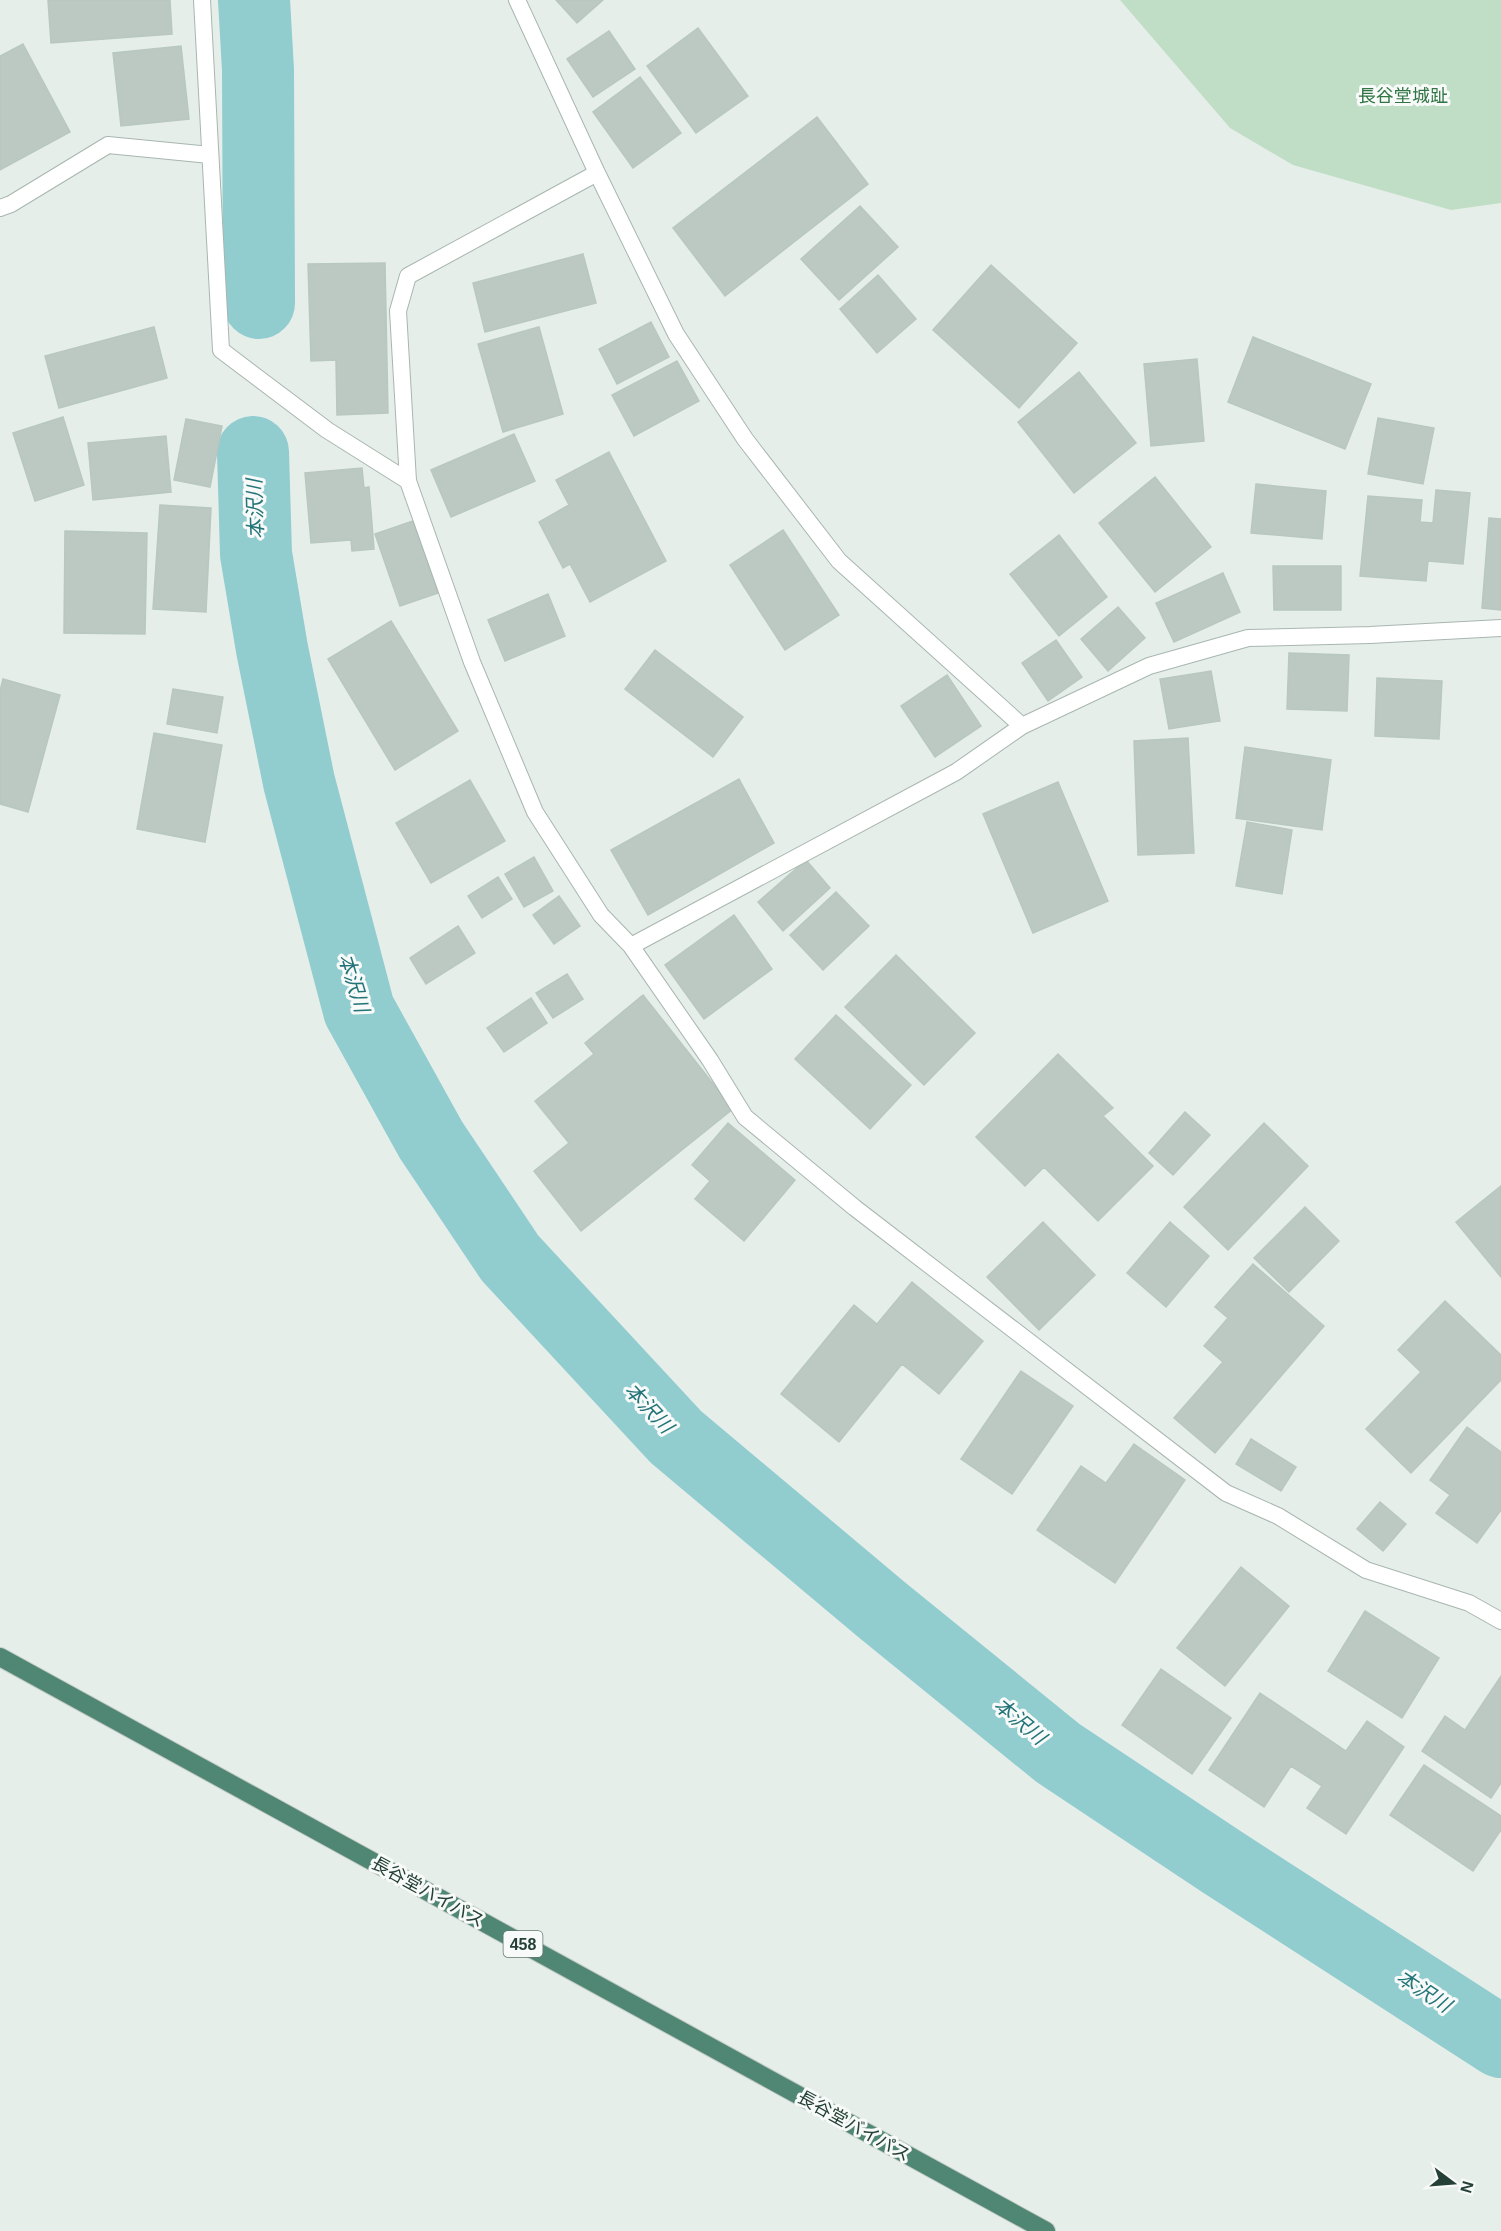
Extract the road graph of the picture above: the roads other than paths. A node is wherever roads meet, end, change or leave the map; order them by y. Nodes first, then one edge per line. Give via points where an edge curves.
1 (202, 0) edge
2 (517, 0) edge
3 (210, 155) junction
4 (597, 173) junction
5 (0, 208) edge
6 (408, 480) junction
7 (1501, 628) edge
8 (1022, 726) junction
9 (631, 946) junction
10 (1501, 1621) edge
11 (0, 1657) edge
12 (1046, 2231) edge

1 - 3 lane
2 - 4 lane
3 - 5 lane via 108,145
3 - 6 lane via 221,350 327,430
4 - 6 lane via 408,276 398,311
4 - 8 lane via 676,334 745,439 839,561
6 - 9 lane via 472,663 535,812 601,915
7 - 8 lane via 1248,638 1149,666
8 - 9 lane via 956,772
9 - 10 lane via 745,1117 855,1208 1226,1493 1278,1516 1366,1570 1469,1603
11 - 12 highway, 長谷堂バイパス / 458

